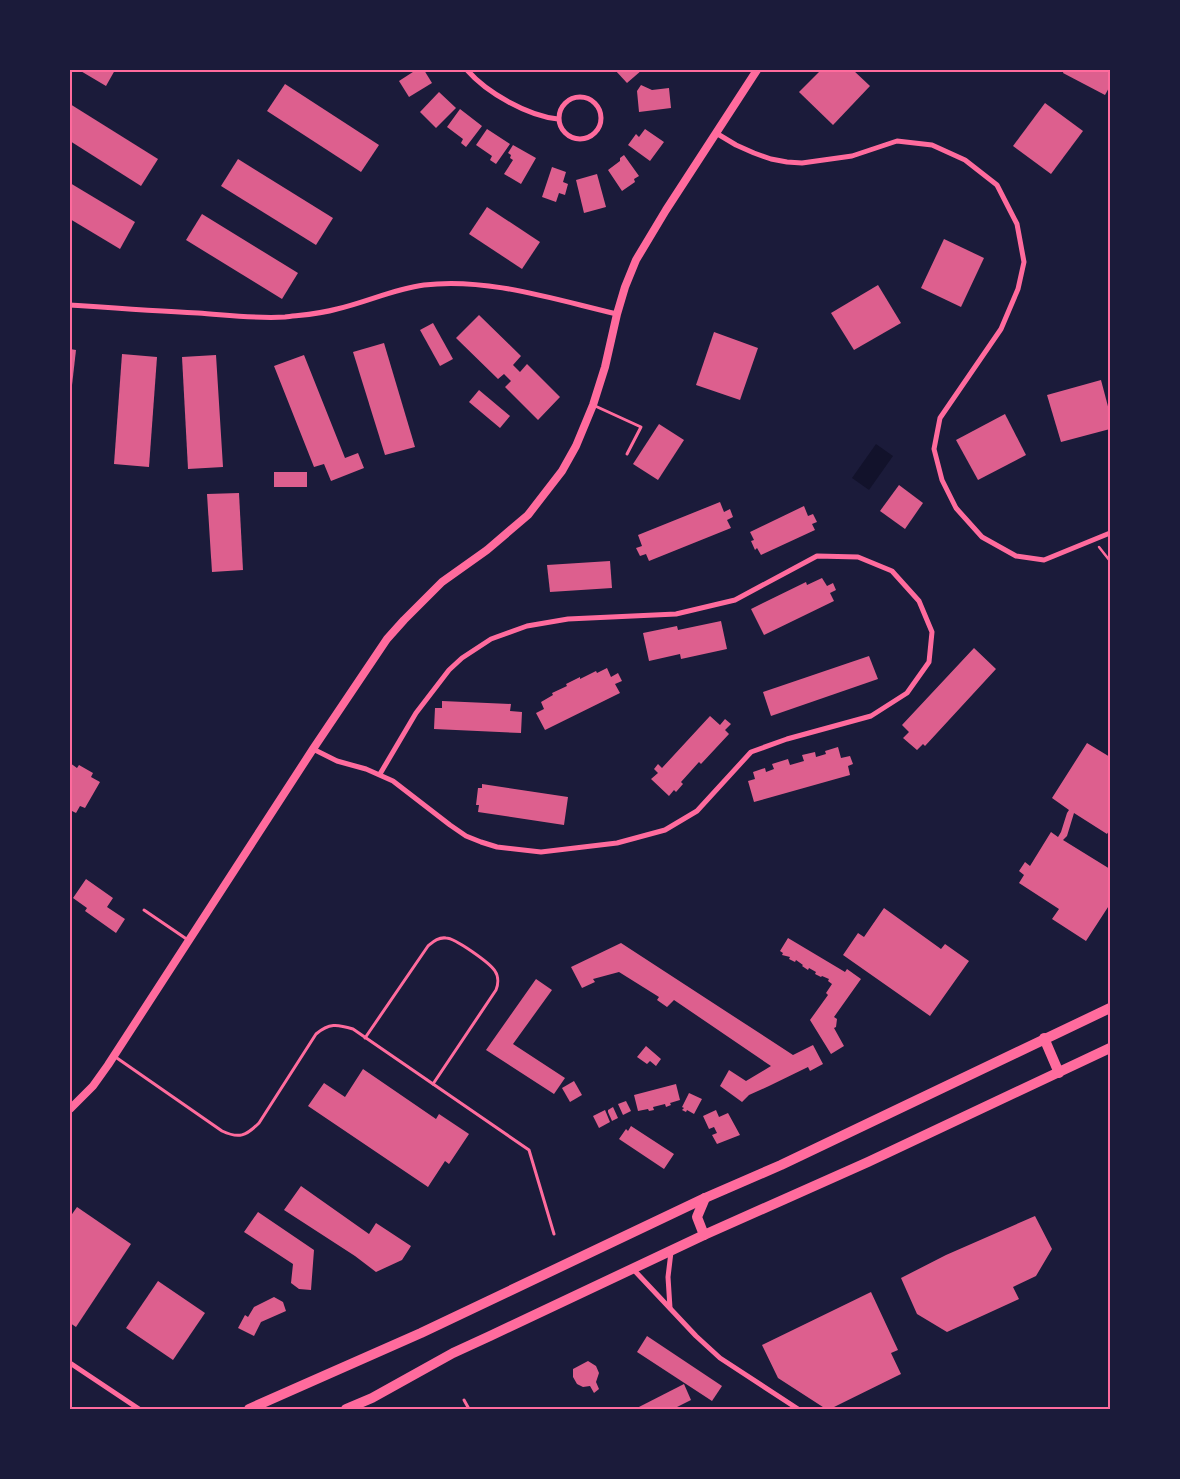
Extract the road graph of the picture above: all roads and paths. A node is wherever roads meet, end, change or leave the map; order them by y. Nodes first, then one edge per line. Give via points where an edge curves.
1 (468, 70) edge
2 (757, 70) edge
3 (558, 119) junction
4 (716, 132) junction
5 (70, 305) edge
6 (617, 314) junction
7 (593, 405) junction
8 (627, 454) dead end
9 (1110, 533) edge
10 (1093, 540) junction
11 (1110, 561) edge
12 (312, 750) junction
13 (380, 774) junction
14 (144, 910) dead end
15 (189, 941) junction
16 (1110, 1008) edge
17 (365, 1038) junction
18 (1044, 1038) junction
19 (1110, 1048) edge
20 (114, 1056) junction
21 (1059, 1073) junction
22 (433, 1084) junction
23 (70, 1109) edge
24 (705, 1198) junction
25 (554, 1234) dead end
26 (704, 1235) junction
27 (671, 1251) junction
28 (633, 1269) junction
29 (670, 1308) junction
30 (70, 1363) edge
31 (464, 1400) dead end
32 (138, 1409) edge
33 (249, 1409) edge
34 (346, 1409) edge
35 (469, 1409) edge
36 (798, 1409) edge

1 - 3 street via 485,86 522,110
2 - 4 street
3 - 3 street via 567,135 585,139 596,132 601,114 592,100 580,96 561,107
4 - 6 street via 636,260
4 - 10 street via 754,153 787,162 852,156 897,141 932,145 965,160 997,185 1017,224 1024,262 1018,289 1001,329 940,418 934,449 942,480 956,508 982,537 1016,556 1044,560
5 - 6 street via 283,317 338,309 396,291 449,282 501,288
6 - 7 street
7 - 8 lane via 641,427
7 - 12 street via 562,471 528,515 442,582 404,620 371,661
9 - 10 street
10 - 11 path
12 - 13 street
12 - 15 street
13 - 13 street via 466,836 497,847 541,852 617,843 665,830 697,811 751,752 872,716 907,693 929,662 932,632 919,601 892,571 858,557 817,556 735,600 676,614 568,619 527,626 491,639 449,670 416,713
14 - 15 lane
15 - 20 street
16 - 18 highway
17 - 20 lane via 337,1024 322,1028 259,1123 242,1135 233,1136
17 - 22 lane
17 - 22 lane via 428,946 436,940 455,940 491,966 498,984
18 - 21 highway
18 - 24 highway via 793,1160
19 - 21 highway
20 - 23 street via 93,1086
21 - 26 highway
22 - 25 lane via 529,1150
24 - 26 highway via 696,1217
24 - 33 highway
26 - 27 highway
27 - 28 highway
27 - 29 street via 668,1277
28 - 29 street
28 - 34 highway via 453,1353
29 - 36 street via 720,1358
30 - 32 street
31 - 35 lane

